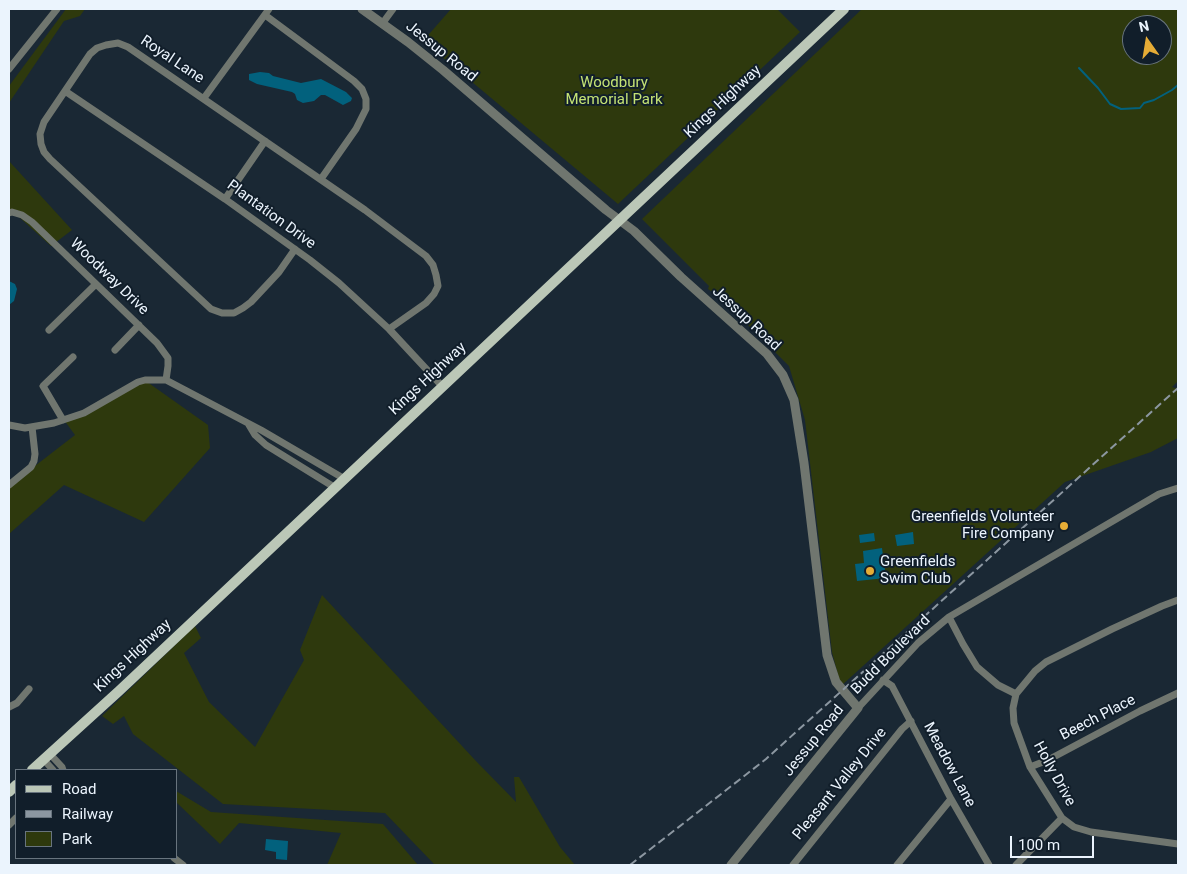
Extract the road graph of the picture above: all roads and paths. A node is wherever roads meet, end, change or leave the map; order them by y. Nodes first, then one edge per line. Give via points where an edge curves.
1 (57, 9) edge
2 (362, 9) edge
3 (393, 9) edge
4 (844, 9) edge
5 (267, 12) edge
6 (382, 24) junction
7 (9, 69) edge
8 (66, 91) junction
9 (204, 98) junction
10 (266, 141) junction
11 (321, 179) junction
12 (225, 199) junction
13 (9, 213) edge
14 (620, 220) junction
15 (295, 249) junction
16 (96, 284) junction
17 (139, 324) junction
18 (389, 329) junction
19 (49, 330) dead end
20 (115, 350) dead end
21 (73, 357) dead end
22 (166, 380) junction
23 (442, 386) junction
24 (62, 420) junction
25 (9, 425) edge
26 (249, 425) junction
27 (32, 427) junction
28 (343, 478) junction
29 (9, 486) edge
30 (334, 487) junction
31 (1178, 488) edge
32 (1178, 600) edge
33 (949, 617) junction
34 (883, 680) junction
35 (29, 689) dead end
36 (1178, 693) edge
37 (1016, 694) junction
38 (9, 707) edge
39 (858, 708) junction
40 (911, 722) junction
41 (47, 757) junction
42 (1030, 767) junction
43 (33, 769) edge
44 (53, 769) edge
45 (63, 769) edge
46 (951, 800) junction
47 (1062, 818) junction
48 (1178, 844) edge
49 (731, 865) edge
50 (793, 865) edge
51 (896, 865) edge
52 (989, 865) edge
53 (1016, 865) edge

1 - 7 street
2 - 6 street, Jessup Road
3 - 6 street
4 - 14 main road, Kings Highway
5 - 9 street
5 - 11 street via 354,81 366,99 366,108 356,129
6 - 14 street, Jessup Road via 443,70
8 - 9 street, Royal Lane via 90,54 97,48 118,43
8 - 12 street, Plantation Drive
8 - 15 street, Royal Lane via 44,122 40,134 44,152 211,309 234,313 251,302 280,272
9 - 10 street, Royal Lane
10 - 11 street, Royal Lane
10 - 12 street
11 - 18 street, Royal Lane via 426,256 433,265 438,286 434,294
12 - 15 street, Plantation Drive
13 - 16 street, Woodway Drive via 22,214
14 - 23 main road, Kings Highway
14 - 39 street, Jessup Road via 767,354 782,375 794,400 800,431 827,655 836,682
15 - 18 street, Plantation Drive
16 - 17 street, Woodway Drive
16 - 19 street
17 - 20 street
17 - 22 street, Woodway Drive via 168,358
18 - 23 street, Plantation Drive
21 - 24 street via 43,386
22 - 24 street via 138,382 84,413
22 - 26 street
23 - 28 main road, Kings Highway
24 - 27 street
25 - 27 street
26 - 28 street
26 - 30 street via 266,446
27 - 29 street via 34,461
28 - 30 main road, Kings Highway
30 - 41 main road, Kings Highway
31 - 33 street, Budd Boulevard via 1159,494
32 - 37 street via 1046,662
33 - 34 street, Budd Boulevard via 918,642
33 - 37 street via 977,667 998,686
34 - 39 street, Budd Boulevard
34 - 40 street, Meadow Lane via 892,686
35 - 38 street
36 - 42 street, Beech Place
37 - 42 street, Holly Drive via 1014,723
39 - 49 street, Jessup Road
40 - 46 street, Meadow Lane
40 - 50 street, Pleasant Valley Drive
41 - 43 main road, Kings Highway
41 - 44 street
41 - 45 street
42 - 47 street, Holly Drive
46 - 51 street
46 - 52 street, Meadow Lane
47 - 48 street, Holly Drive via 1074,827 1091,832
47 - 53 street

